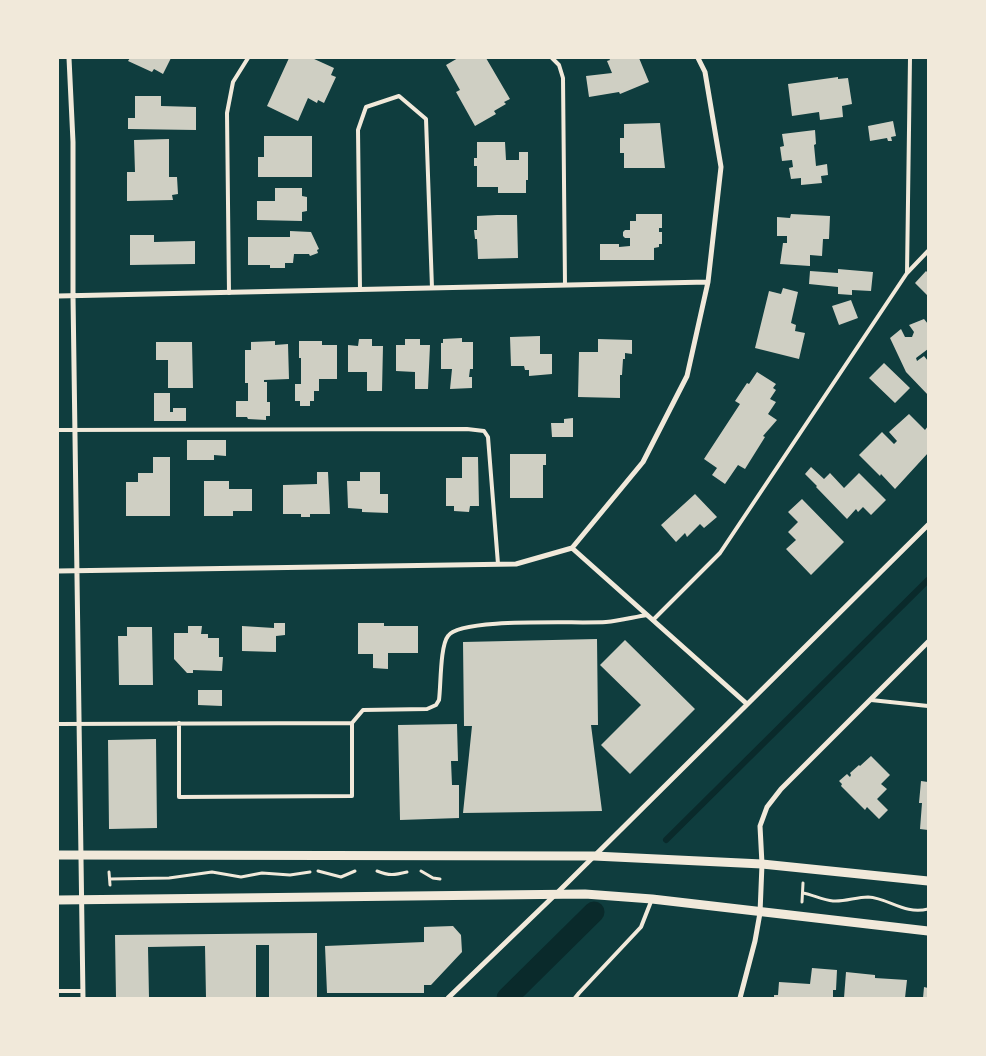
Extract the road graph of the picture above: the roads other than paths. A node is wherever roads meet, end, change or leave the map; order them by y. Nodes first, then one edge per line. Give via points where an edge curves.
1 (68, 58) edge
2 (248, 58) edge
3 (552, 58) edge
4 (698, 58) edge
5 (910, 58) edge
6 (928, 251) edge
7 (908, 273) junction
8 (708, 282) junction
9 (565, 285) junction
10 (432, 288) junction
11 (360, 290) junction
12 (229, 292) junction
13 (58, 296) edge
14 (73, 296) junction
15 (58, 430) edge
16 (74, 430) junction
17 (928, 525) edge
18 (572, 548) junction
19 (498, 564) junction
20 (76, 570) junction
21 (58, 571) edge
22 (648, 615) junction
23 (653, 620) junction
24 (928, 642) edge
25 (870, 700) junction
26 (747, 704) junction
27 (928, 706) edge
28 (179, 723) junction
29 (352, 723) junction
30 (58, 724) edge
31 (79, 724) junction
32 (81, 854) junction
33 (58, 855) edge
34 (594, 856) junction
35 (762, 864) junction
36 (928, 880) edge
37 (557, 893) junction
38 (82, 899) junction
39 (652, 899) junction
40 (58, 900) edge
41 (760, 912) junction
42 (928, 931) edge
43 (58, 991) edge
44 (83, 991) junction
45 (83, 998) edge
46 (448, 998) edge
47 (575, 998) edge
48 (740, 998) edge

1 - 14 street via 73,142
2 - 12 lane via 233,82 227,113
3 - 9 lane via 559,65 563,78
4 - 8 street via 705,72 721,167
5 - 7 lane
6 - 7 lane
7 - 23 lane via 720,553
8 - 9 street
8 - 18 street via 687,376 642,462
9 - 10 street
10 - 11 street
10 - 11 lane via 426,120 399,96 366,106 358,130
11 - 12 street
12 - 14 street
13 - 14 street
14 - 16 street
15 - 16 lane
16 - 19 lane via 466,429 484,432 488,437
16 - 20 street
17 - 26 street
18 - 19 street via 516,564
18 - 22 street
19 - 20 street
20 - 21 street
20 - 31 street
22 - 23 street
22 - 29 lane via 606,622 481,624 458,628 448,635 444,645 436,705 427,709 363,710
23 - 26 street
24 - 25 street
25 - 27 lane
25 - 35 street via 781,789 767,808 760,826
26 - 34 street
28 - 29 lane
28 - 29 lane via 180,797 189,797 352,796
28 - 31 lane
30 - 31 lane
31 - 32 street
32 - 33 street
32 - 34 street
32 - 38 street
34 - 35 street
34 - 37 street
35 - 36 street
35 - 41 street
37 - 38 street
37 - 39 street
37 - 46 street
38 - 40 street
38 - 44 street
39 - 41 street
39 - 47 lane via 641,927
41 - 42 street
41 - 48 street
43 - 44 lane
44 - 45 street

